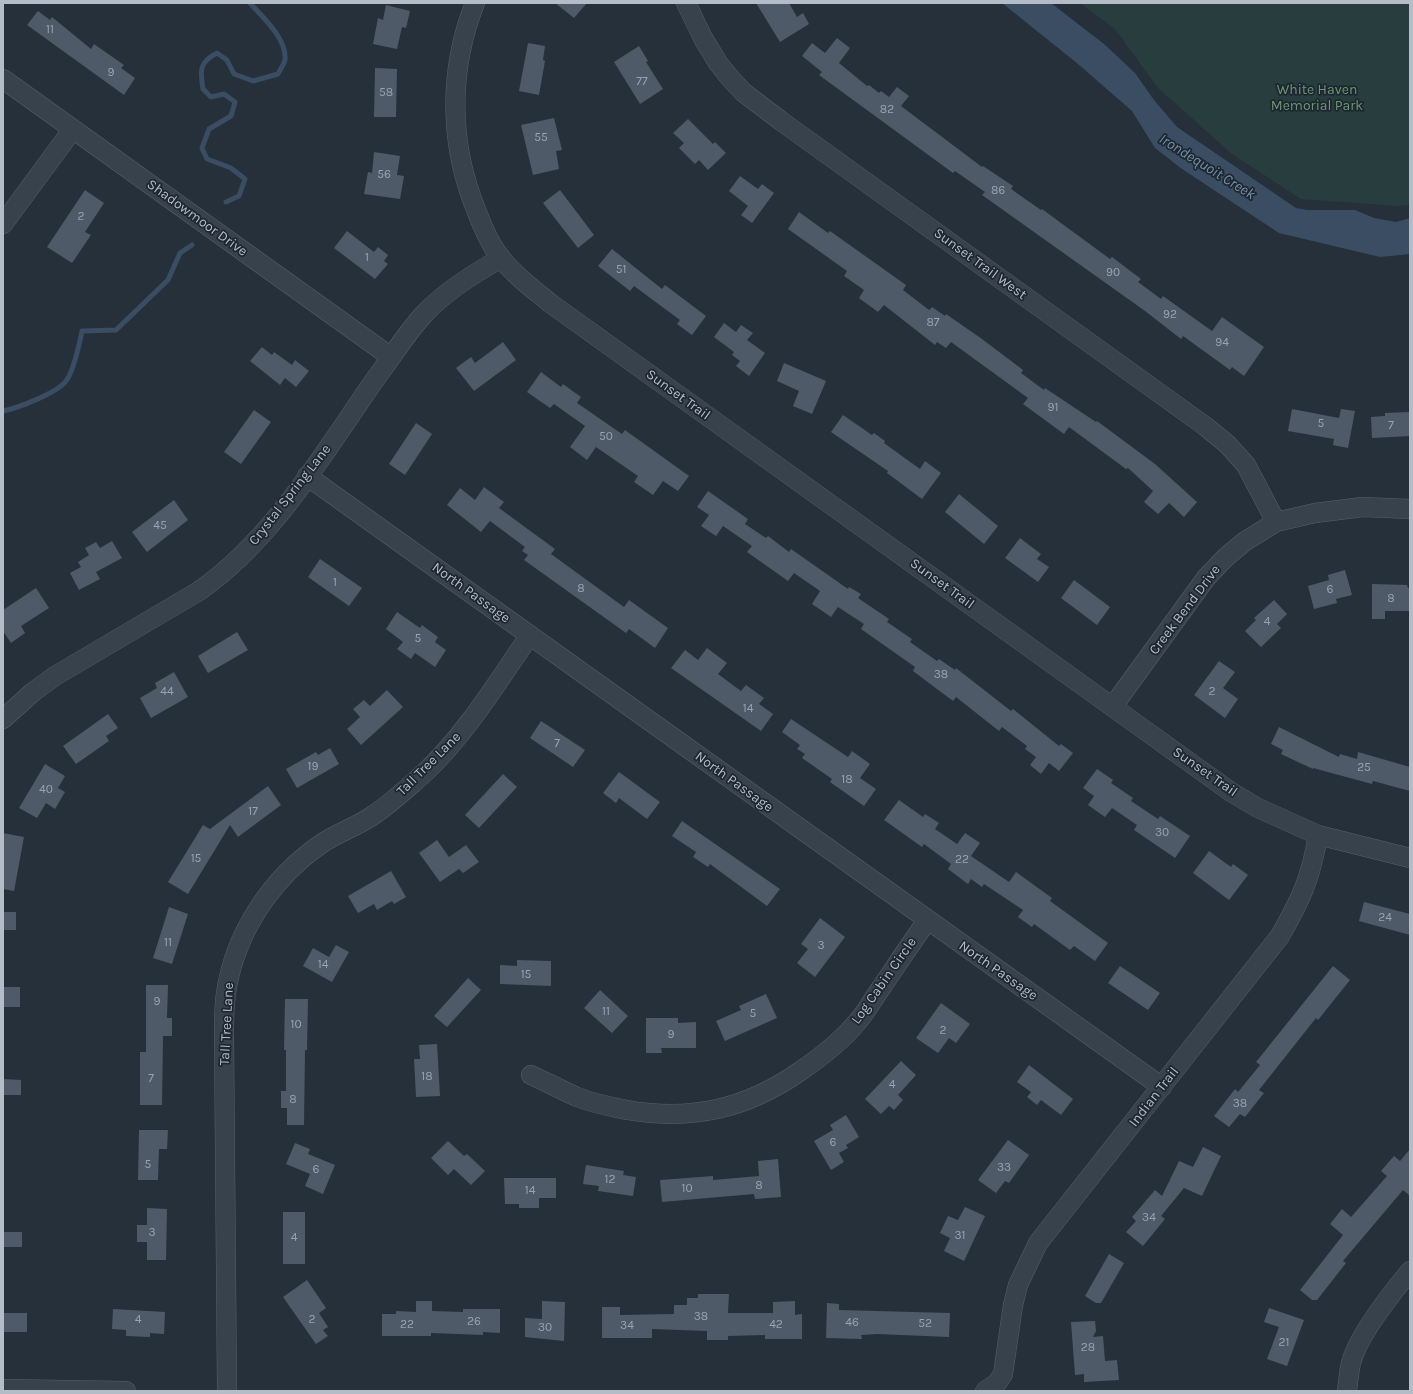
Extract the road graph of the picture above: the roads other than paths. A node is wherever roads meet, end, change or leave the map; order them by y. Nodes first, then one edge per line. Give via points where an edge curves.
1 (476, 3) edge
2 (686, 3) edge
3 (3, 79) edge
4 (73, 129) junction
5 (3, 224) edge
6 (501, 258) junction
7 (391, 357) junction
8 (307, 476) junction
9 (1410, 509) edge
10 (1276, 522) junction
11 (530, 635) junction
12 (1113, 706) junction
13 (3, 719) edge
14 (1318, 835) junction
15 (1410, 858) edge
16 (927, 921) junction
17 (531, 1075) dead end
18 (1162, 1087) junction
19 (1410, 1271) edge
20 (3, 1388) edge
21 (126, 1391) edge
22 (226, 1391) edge
23 (985, 1391) edge
24 (1348, 1391) edge

1 - 6 street via 461,47 456,74 456,130 471,199 487,235
2 - 10 street, Sunset Trail West via 718,63 743,92 1210,430 1246,465
3 - 4 street, Shadowmoor Drive
4 - 5 street
4 - 7 street, Shadowmoor Drive
6 - 7 street, Crystal Spring Lane via 442,296 424,314
6 - 12 street, Sunset Trail via 550,303
7 - 8 street, Crystal Spring Lane
8 - 11 street, North Passage
8 - 13 street, Crystal Spring Lane via 265,532 218,578 55,676
9 - 10 street, Creek Bend Drive via 1363,507 1315,513
10 - 12 street, Creek Bend Drive via 1244,542 1206,578
11 - 16 street, North Passage
11 - 22 street, Tall Tree Lane via 461,734 445,752 412,784 372,816 323,843 295,864 261,905 237,951 226,993 224,1035
12 - 14 street, Sunset Trail via 1231,792 1258,808
14 - 15 street, Sunset Trail
14 - 18 street, Indian Trail via 1308,881 1280,936
16 - 17 street, Log Cabin Circle via 858,1020 836,1043 817,1060 790,1078 736,1104 700,1113 645,1113 578,1097
16 - 18 street, North Passage
18 - 23 street, Indian Trail via 1038,1243 1018,1285 1008,1332 1003,1374
19 - 24 street via 1358,1346 1351,1362
20 - 21 street

